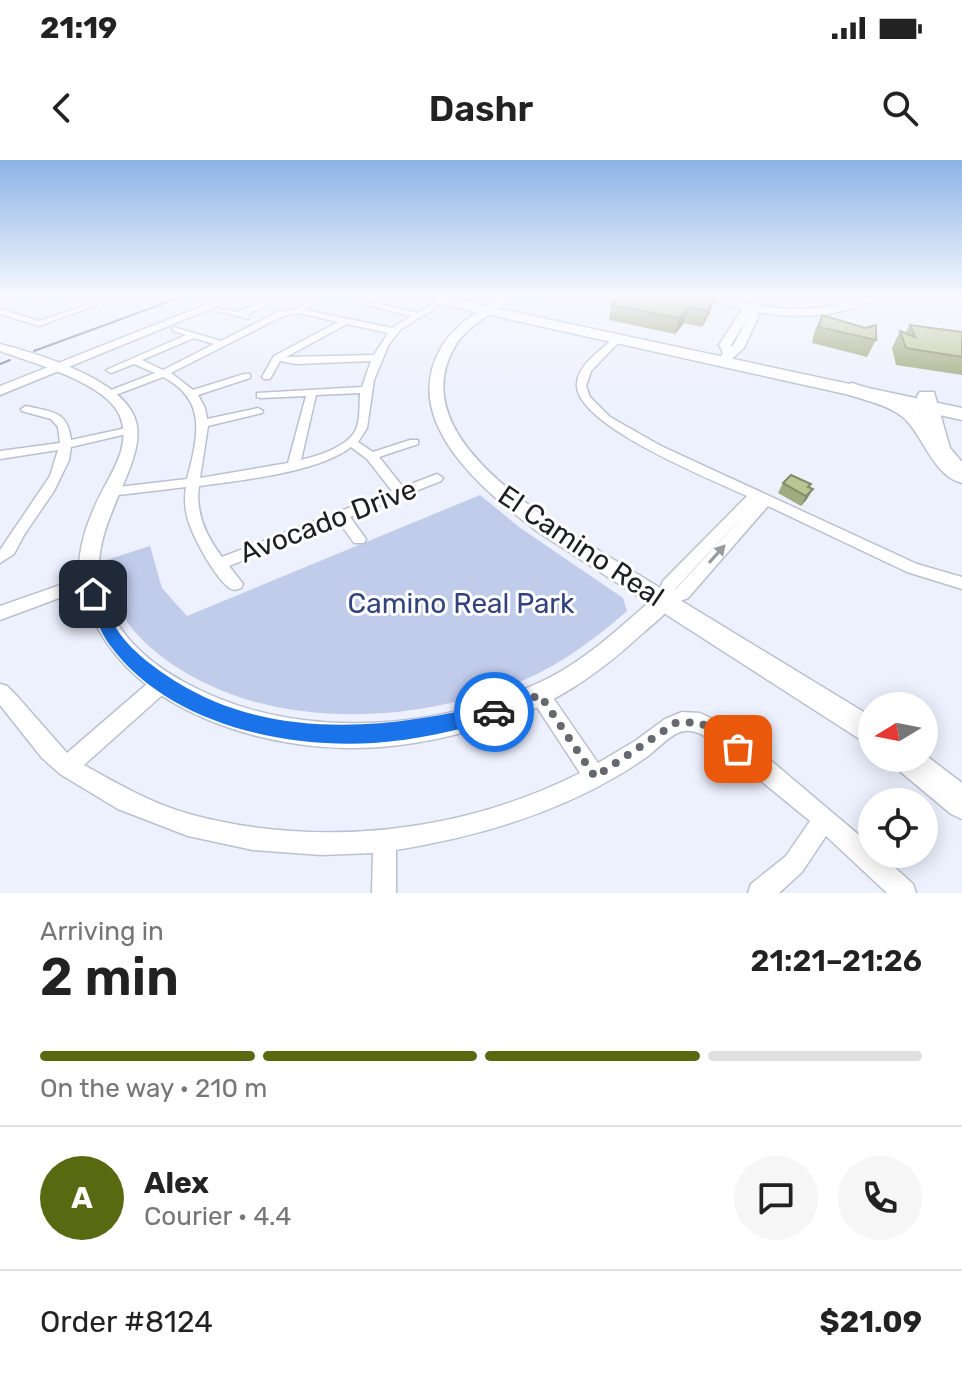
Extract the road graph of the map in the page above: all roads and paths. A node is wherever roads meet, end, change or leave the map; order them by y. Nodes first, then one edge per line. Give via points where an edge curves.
1 (139, 330) edge
2 (147, 330) edge
3 (179, 330) edge
4 (250, 330) edge
5 (326, 330) edge
6 (462, 330) edge
7 (592, 330) edge
8 (613, 330) edge
9 (733, 330) edge
10 (393, 331) edge
11 (193, 335) junction
12 (619, 338) junction
13 (222, 344) junction
14 (0, 347) edge
15 (727, 357) junction
16 (277, 358) junction
17 (376, 358) junction
18 (134, 360) junction
19 (50, 367) junction
20 (111, 370) dead end
21 (164, 373) junction
22 (247, 376) dead end
23 (267, 377) dead end
24 (0, 383) edge
25 (852, 389) junction
26 (366, 390) junction
27 (0, 391) edge
28 (312, 392) junction
29 (193, 393) junction
30 (110, 394) junction
31 (261, 395) dead end
32 (928, 401) junction
33 (962, 404) edge
34 (26, 409) dead end
35 (258, 411) dead end
36 (962, 414) edge
37 (204, 423) junction
38 (131, 430) junction
39 (351, 442) junction
40 (414, 442) dead end
41 (67, 445) junction
42 (0, 455) edge
43 (371, 456) junction
44 (293, 466) junction
45 (954, 468) edge
46 (437, 478) dead end
47 (194, 481) junction
48 (110, 492) junction
49 (400, 492) junction
50 (761, 497) junction
51 (341, 515) junction
52 (359, 539) dead end
53 (1, 557) edge
54 (219, 564) junction
55 (89, 581) junction
56 (962, 583) edge
57 (235, 584) dead end
58 (663, 602) junction
59 (0, 613) edge
60 (162, 683) junction
61 (0, 692) edge
62 (540, 695) junction
63 (858, 724) edge
64 (67, 767) junction
65 (923, 772) edge
66 (595, 777) junction
67 (962, 803) edge
68 (824, 819) junction
69 (385, 841) junction
70 (384, 893) edge
71 (760, 893) edge
72 (904, 893) edge

1 - 19 main road
2 - 19 main road
3 - 11 street
4 - 13 street
5 - 16 street
6 - 58 main road, El Camino Real via 448,346 437,382 439,405 455,442 478,472 524,512
7 - 12 main road
8 - 15 main road
9 - 15 street via 725,346
10 - 17 street
11 - 13 street
11 - 18 street
12 - 15 main road
12 - 50 street via 584,374 584,398 593,409 657,449
13 - 21 street
14 - 19 street
15 - 25 main road
15 - 32 main road
16 - 17 street
16 - 23 street
17 - 26 street
18 - 20 street
18 - 21 street
19 - 24 main road
19 - 27 main road
19 - 30 street
21 - 29 street
21 - 30 street
22 - 29 street
25 - 32 main road
25 - 45 highway via 910,412 932,449
26 - 28 street
26 - 39 street via 361,429
28 - 31 street
28 - 44 street
29 - 37 street
30 - 38 street via 123,408
32 - 33 main road
32 - 36 main road
32 - 45 highway via 934,436
34 - 41 street via 58,420
35 - 37 street
37 - 47 street
38 - 41 street
38 - 48 street via 128,455
39 - 43 street
39 - 44 street
40 - 43 street
41 - 42 street
41 - 53 street via 53,483
43 - 49 street
44 - 47 street
46 - 49 street, Avocado Drive
47 - 48 street
47 - 54 street via 192,509 207,550
48 - 55 street via 91,542
49 - 51 street, Avocado Drive
50 - 56 street via 912,568
50 - 58 street via 682,594
51 - 52 street
51 - 54 street, Avocado Drive
54 - 57 street
55 - 59 street
55 - 60 street via 114,639
58 - 62 street via 591,664
58 - 63 main road, El Camino Real
60 - 62 street via 194,703 245,721 334,735 438,727
60 - 64 street
61 - 64 street
62 - 66 street
64 - 69 street via 135,805 186,824 291,841
65 - 67 main road
66 - 68 street via 677,722 691,721 714,730
66 - 69 street via 532,806 468,826
68 - 71 street via 794,864
68 - 72 street
69 - 70 street

